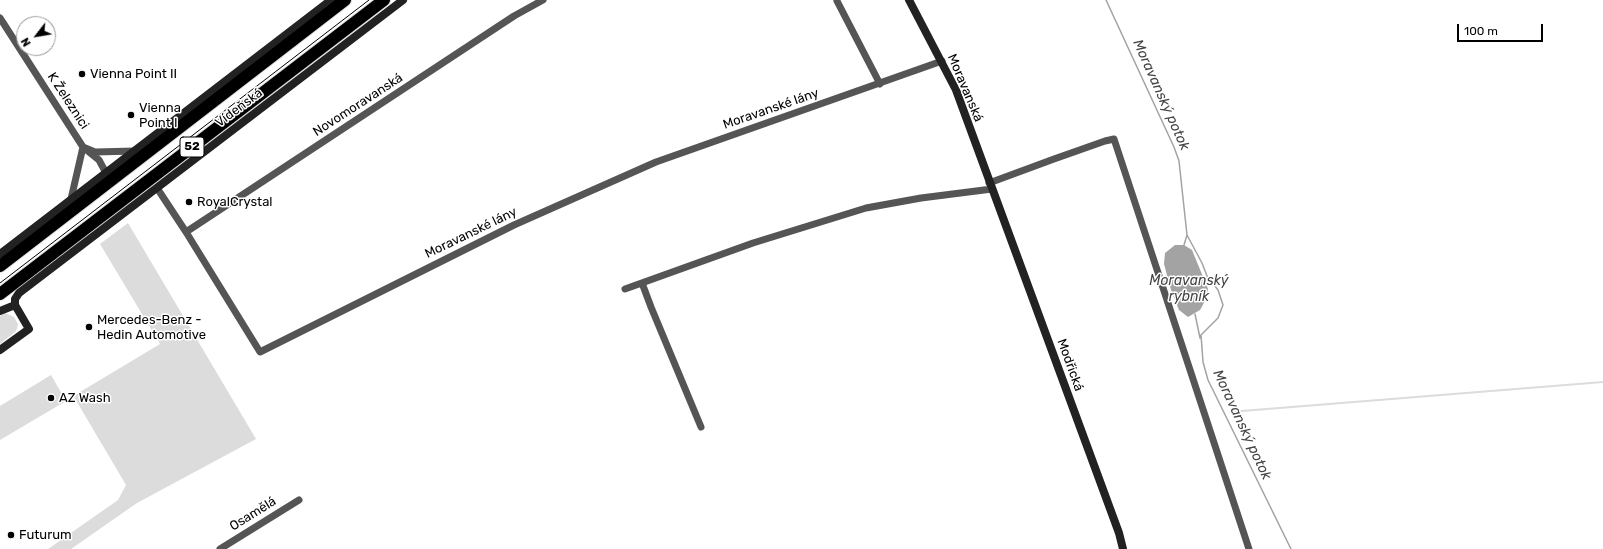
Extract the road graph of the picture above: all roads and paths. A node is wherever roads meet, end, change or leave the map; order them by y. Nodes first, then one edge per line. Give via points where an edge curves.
1 (331, 0) edge
2 (346, 0) edge
3 (384, 0) edge
4 (403, 0) edge
5 (543, 0) edge
6 (909, 0) edge
7 (837, 1) edge
8 (0, 18) edge
9 (942, 61) junction
10 (880, 84) junction
11 (83, 147) junction
12 (135, 151) junction
13 (106, 173) junction
14 (990, 186) junction
15 (157, 188) junction
16 (71, 199) junction
17 (186, 232) junction
18 (0, 254) edge
19 (0, 266) edge
20 (642, 283) junction
21 (625, 289) dead end
22 (0, 294) edge
23 (15, 305) junction
24 (0, 311) edge
25 (0, 350) edge
26 (701, 427) dead end
27 (299, 500) dead end
28 (222, 548) edge
29 (1123, 549) edge
30 (1249, 549) edge

1 - 12 street
2 - 19 highway, Vídeňská / 52
3 - 22 highway, Vídeňská / 52
4 - 15 street, Vídeňská
5 - 17 street, Novomoravanská via 514,16
6 - 9 street, Moravanská
7 - 10 street
8 - 11 street, K Železnici
9 - 10 street, Moravanské lány
9 - 14 street, Moravanská via 956,90
10 - 17 street, Moravanské lány via 656,162 514,225 260,352
11 - 12 street via 95,152
11 - 13 street, K Železnici via 99,160
11 - 16 street
12 - 13 street
13 - 16 street
14 - 20 street via 866,208 753,243
14 - 29 street, Modřická
14 - 30 street via 1114,139
15 - 17 street, Moravanské lány
15 - 23 street, Vídeňská via 19,293
16 - 18 street
20 - 21 street
20 - 26 street
23 - 24 street
23 - 25 street via 29,329
27 - 28 street, Osamělá

